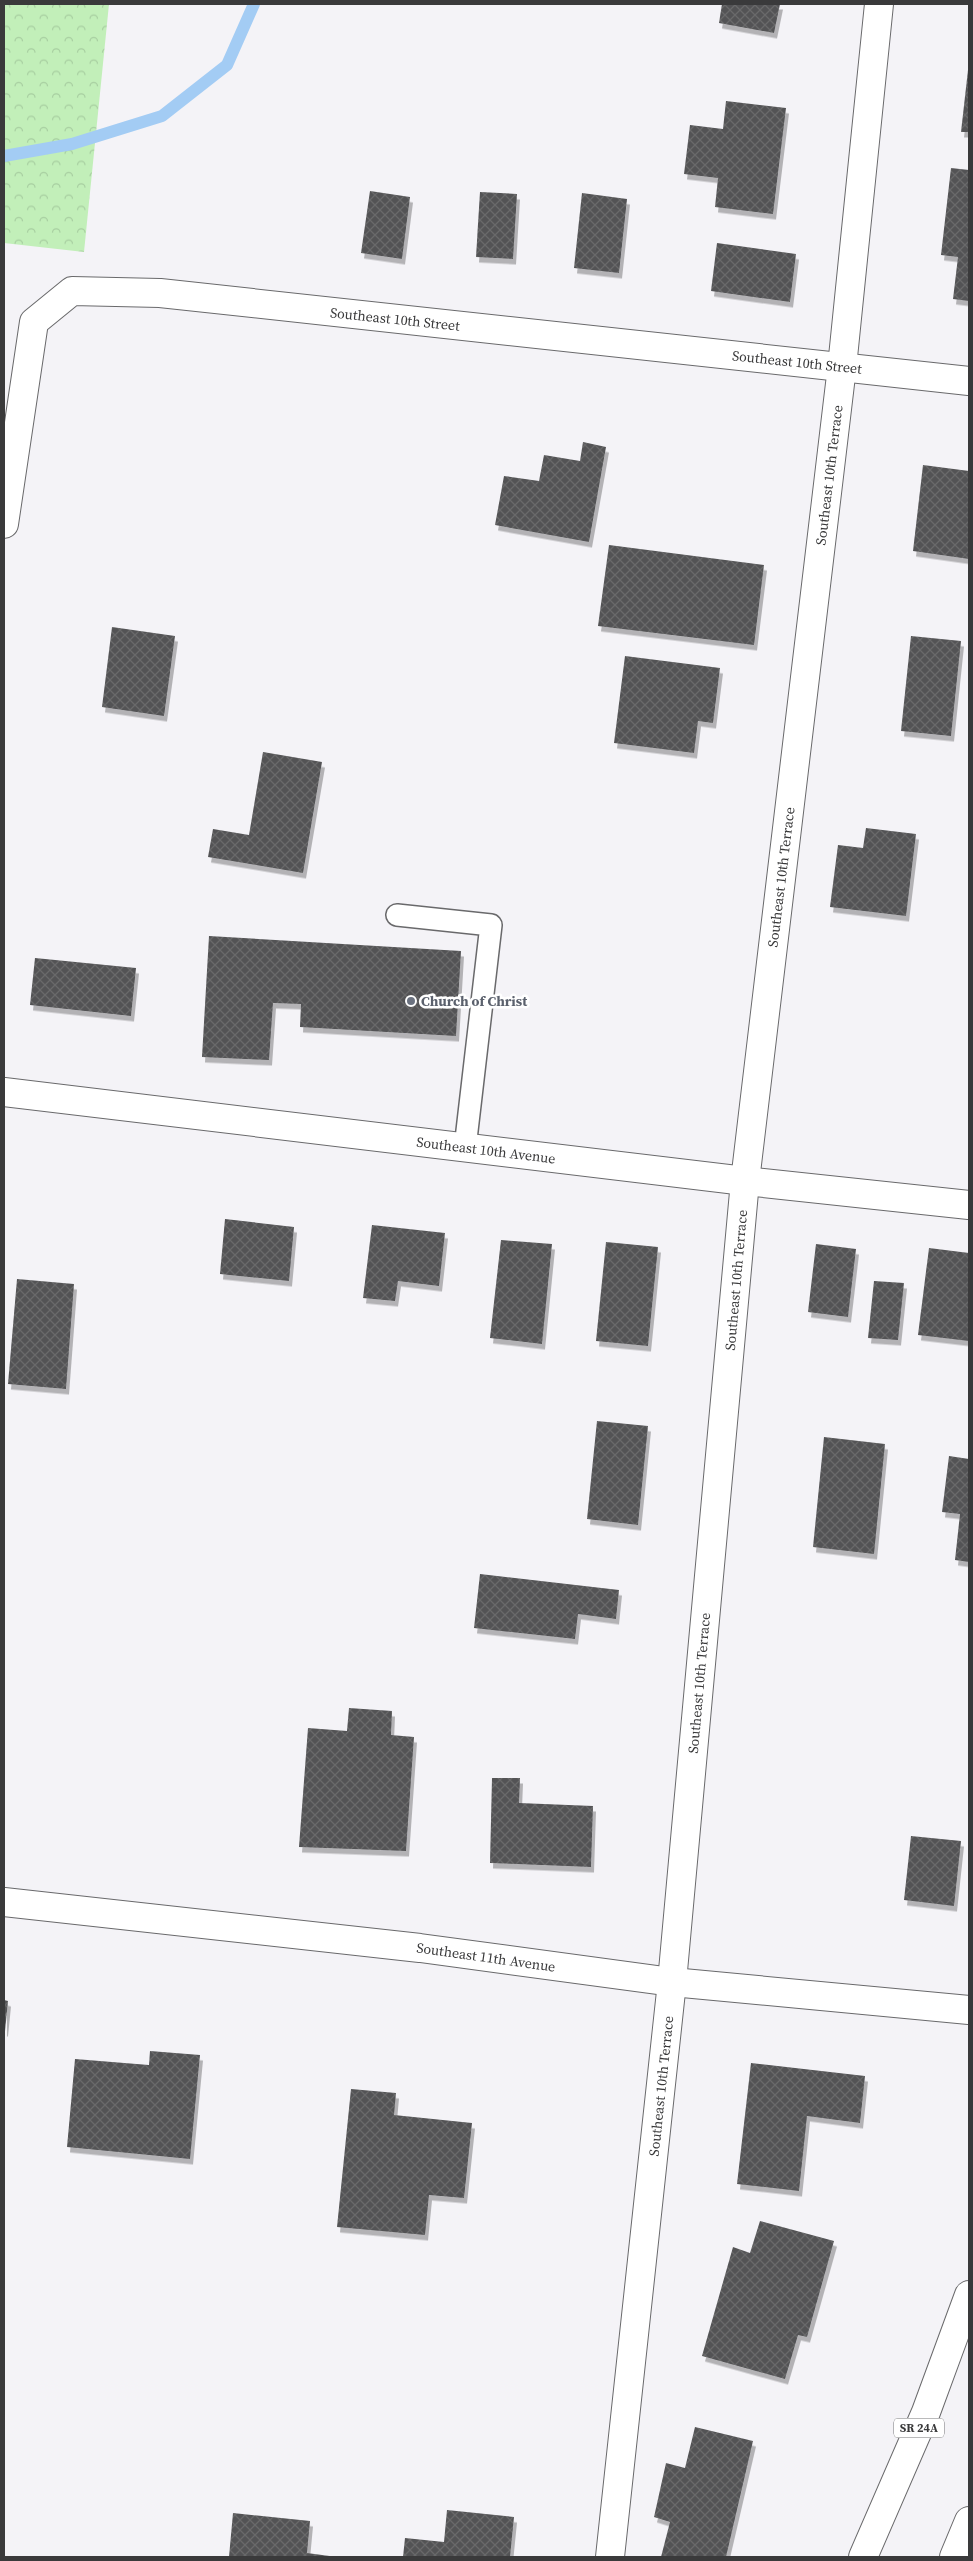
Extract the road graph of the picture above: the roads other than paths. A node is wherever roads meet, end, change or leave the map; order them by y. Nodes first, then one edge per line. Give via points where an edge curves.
1 (879, 4) edge
2 (842, 367) junction
3 (969, 382) edge
4 (4, 524) edge
5 (397, 915) dead end
6 (4, 1092) edge
7 (465, 1148) junction
8 (745, 1181) junction
9 (969, 1205) edge
10 (4, 1902) edge
11 (672, 1982) junction
12 (969, 2010) edge
13 (969, 2295) edge
14 (969, 2521) edge
15 (610, 2557) edge
16 (864, 2557) edge
17 (954, 2557) edge

1 - 2 main road, Southeast 10th Terrace
2 - 3 main road, Southeast 10th Street
2 - 4 main road, Southeast 10th Street via 160,293 72,291 34,322
2 - 8 main road, Southeast 10th Terrace
5 - 7 lane via 491,925
6 - 7 main road, Southeast 10th Avenue
7 - 8 main road, Southeast 10th Avenue
8 - 9 main road, Southeast 10th Avenue
8 - 11 main road, Southeast 10th Terrace
10 - 11 main road, Southeast 11th Avenue via 420,1948
11 - 12 main road, Southeast 11th Avenue
11 - 15 main road, Southeast 10th Terrace
13 - 16 main road, SR 24A via 926,2412
14 - 17 main road

